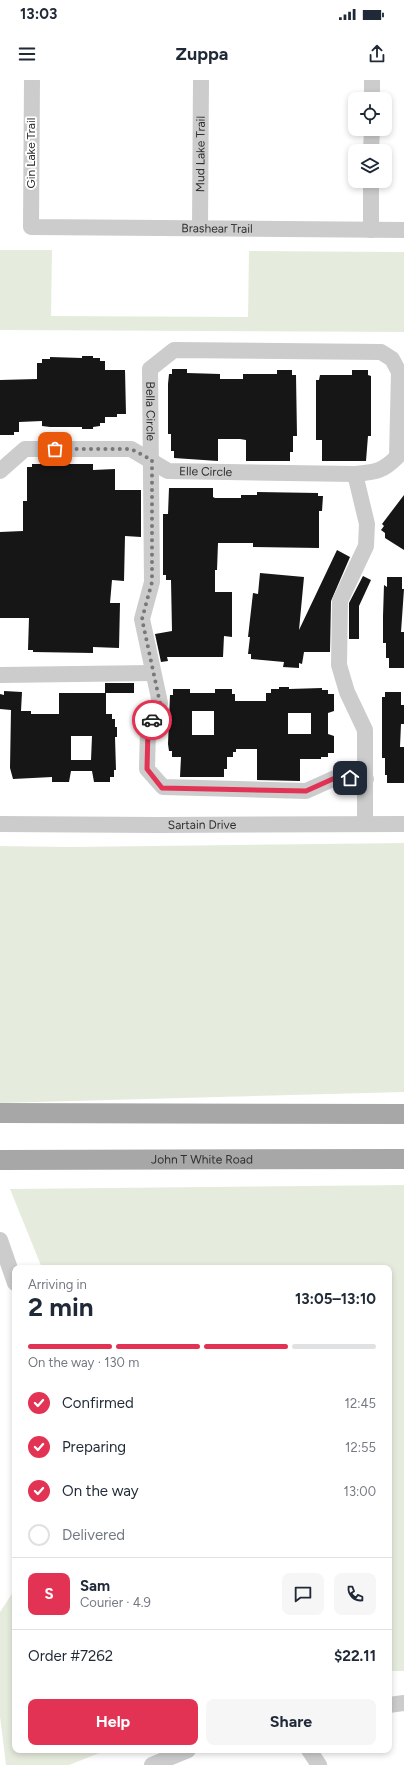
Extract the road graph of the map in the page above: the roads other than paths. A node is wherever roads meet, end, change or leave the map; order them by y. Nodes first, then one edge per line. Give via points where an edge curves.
1 (32, 80) edge
2 (201, 80) edge
3 (372, 80) edge
4 (372, 92) edge
5 (371, 188) edge
6 (31, 227) joint
7 (200, 228) junction
8 (371, 230) junction
9 (404, 230) edge
10 (381, 352) joint
11 (152, 460) junction
12 (0, 471) edge
13 (355, 474) junction
14 (153, 674) junction
15 (0, 675) edge
16 (366, 778) junction
17 (0, 824) edge
18 (365, 824) junction
19 (404, 824) edge
20 (0, 1113) edge
21 (404, 1114) edge
22 (404, 1159) edge
23 (0, 1160) edge
24 (0, 1241) edge
25 (12, 1275) edge
26 (404, 1703) edge
27 (392, 1705) edge
28 (311, 1753) edge
29 (181, 1757) edge
30 (152, 1765) edge
31 (319, 1765) edge

1 - 6 street, Gin Lake Trail
2 - 7 street, Mud Lake Trail
3 - 4 street
5 - 8 street
6 - 7 street, Brashear Trail
7 - 8 street, Brashear Trail
8 - 9 street, Brashear Trail
10 - 11 street, Bella Circle via 174,350 150,369
10 - 13 street, Elle Circle via 392,359 399,372 397,457 377,472
11 - 12 street, Elle Circle via 131,449 25,449
11 - 13 street, Elle Circle via 168,471
11 - 14 street, Bella Circle via 152,582 142,619
13 - 16 street via 367,524 366,546 340,601 339,665 347,692 365,730
14 - 15 street
14 - 16 street, Bella Circle via 160,703 148,729 147,769 162,788 306,791 335,778
16 - 18 street
17 - 18 street, Sartain Drive
18 - 19 street, Sartain Drive
20 - 21 main road
22 - 23 main road, John T White Road
24 - 25 street
26 - 27 street
28 - 31 street
29 - 30 street

